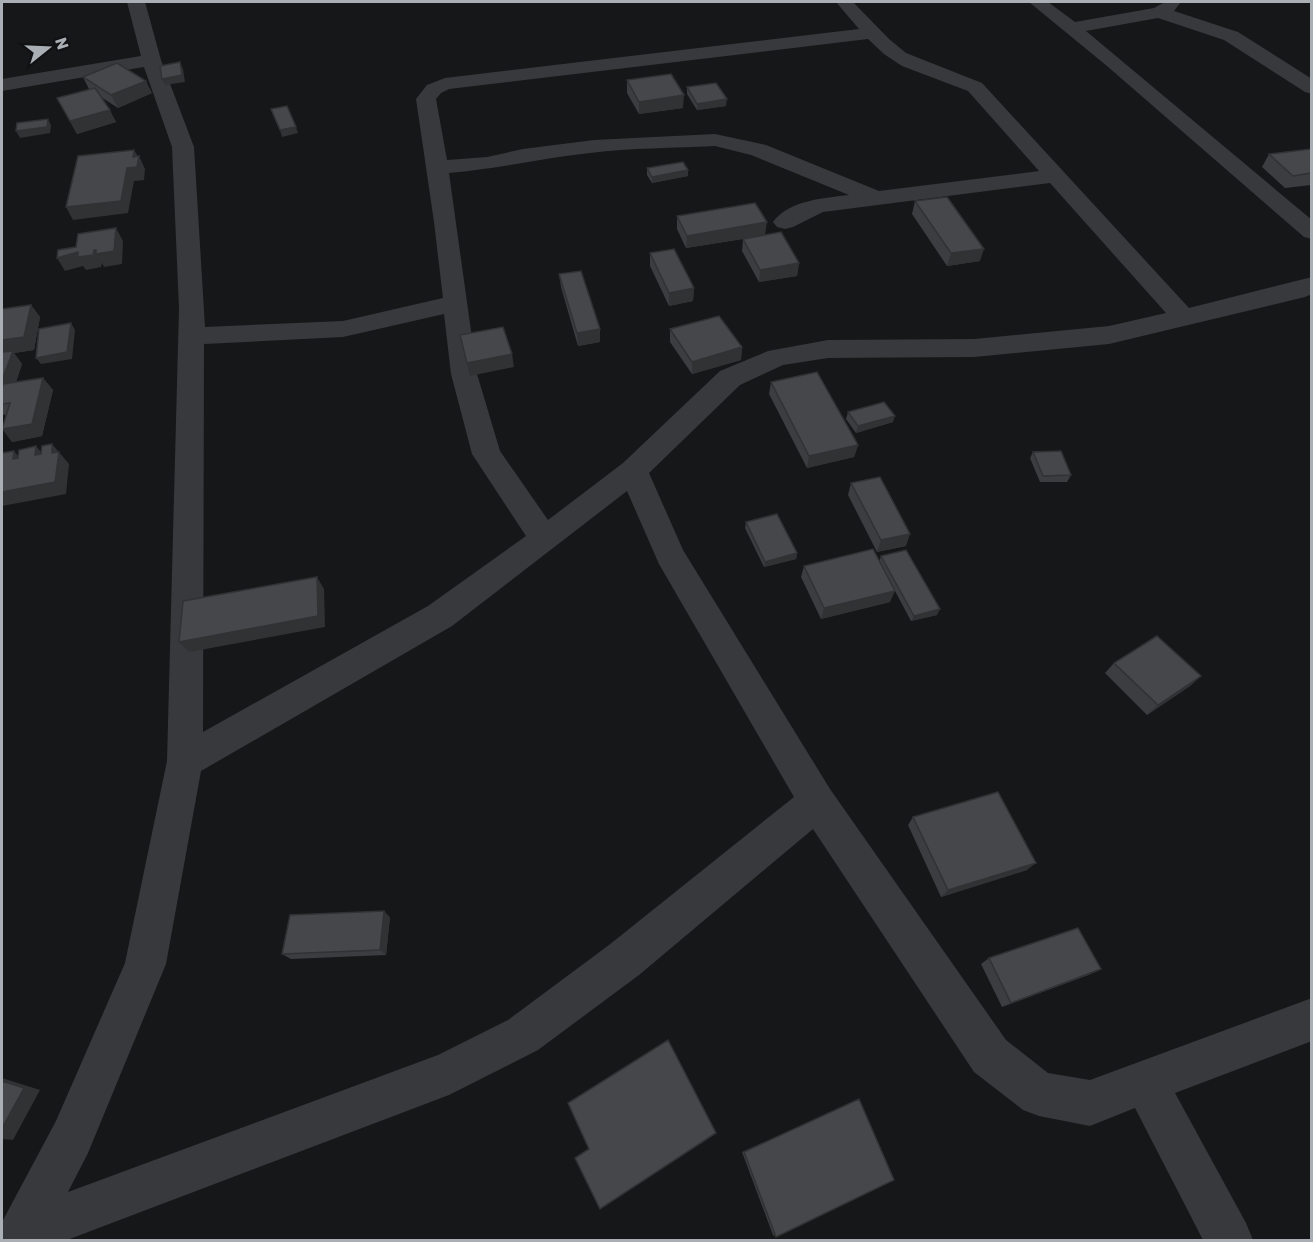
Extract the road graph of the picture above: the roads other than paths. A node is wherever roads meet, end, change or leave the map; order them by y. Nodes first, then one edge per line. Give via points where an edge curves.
1 (136, 2) edge
2 (844, 2) edge
3 (1038, 2) edge
4 (1166, 7) edge
5 (1073, 27) junction
6 (874, 33) junction
7 (151, 60) junction
8 (2, 85) edge
9 (1311, 88) edge
10 (438, 167) junction
11 (1056, 176) junction
12 (876, 198) junction
13 (785, 222) dead end
14 (1311, 232) edge
15 (1311, 285) edge
16 (455, 303) junction
17 (1184, 318) junction
18 (192, 336) junction
19 (633, 471) junction
20 (545, 539) junction
21 (185, 760) junction
22 (817, 802) junction
23 (1311, 1019) edge
24 (1145, 1082) junction
25 (20, 1237) edge
26 (1229, 1240) edge

1 - 7 street
2 - 6 street
3 - 5 street
4 - 5 street
4 - 9 street via 1231,36
5 - 14 street
6 - 10 street via 445,84 426,99
6 - 11 street via 893,53 975,87
7 - 8 street
7 - 18 street via 183,147
10 - 12 street via 594,146 715,140 758,150
10 - 16 street
11 - 12 street
11 - 17 street
12 - 13 street via 812,207
15 - 17 street
16 - 18 street via 344,329
16 - 20 street via 464,374 486,454
17 - 19 street via 1098,336 974,348 828,349 777,357 730,378
18 - 21 street
19 - 20 street
19 - 22 street via 670,555
20 - 21 street via 440,616
21 - 25 street via 145,964 72,1137
22 - 24 street via 990,1056 1040,1094 1090,1103
22 - 25 street via 624,960 523,1035 449,1073
23 - 24 street
24 - 26 street

